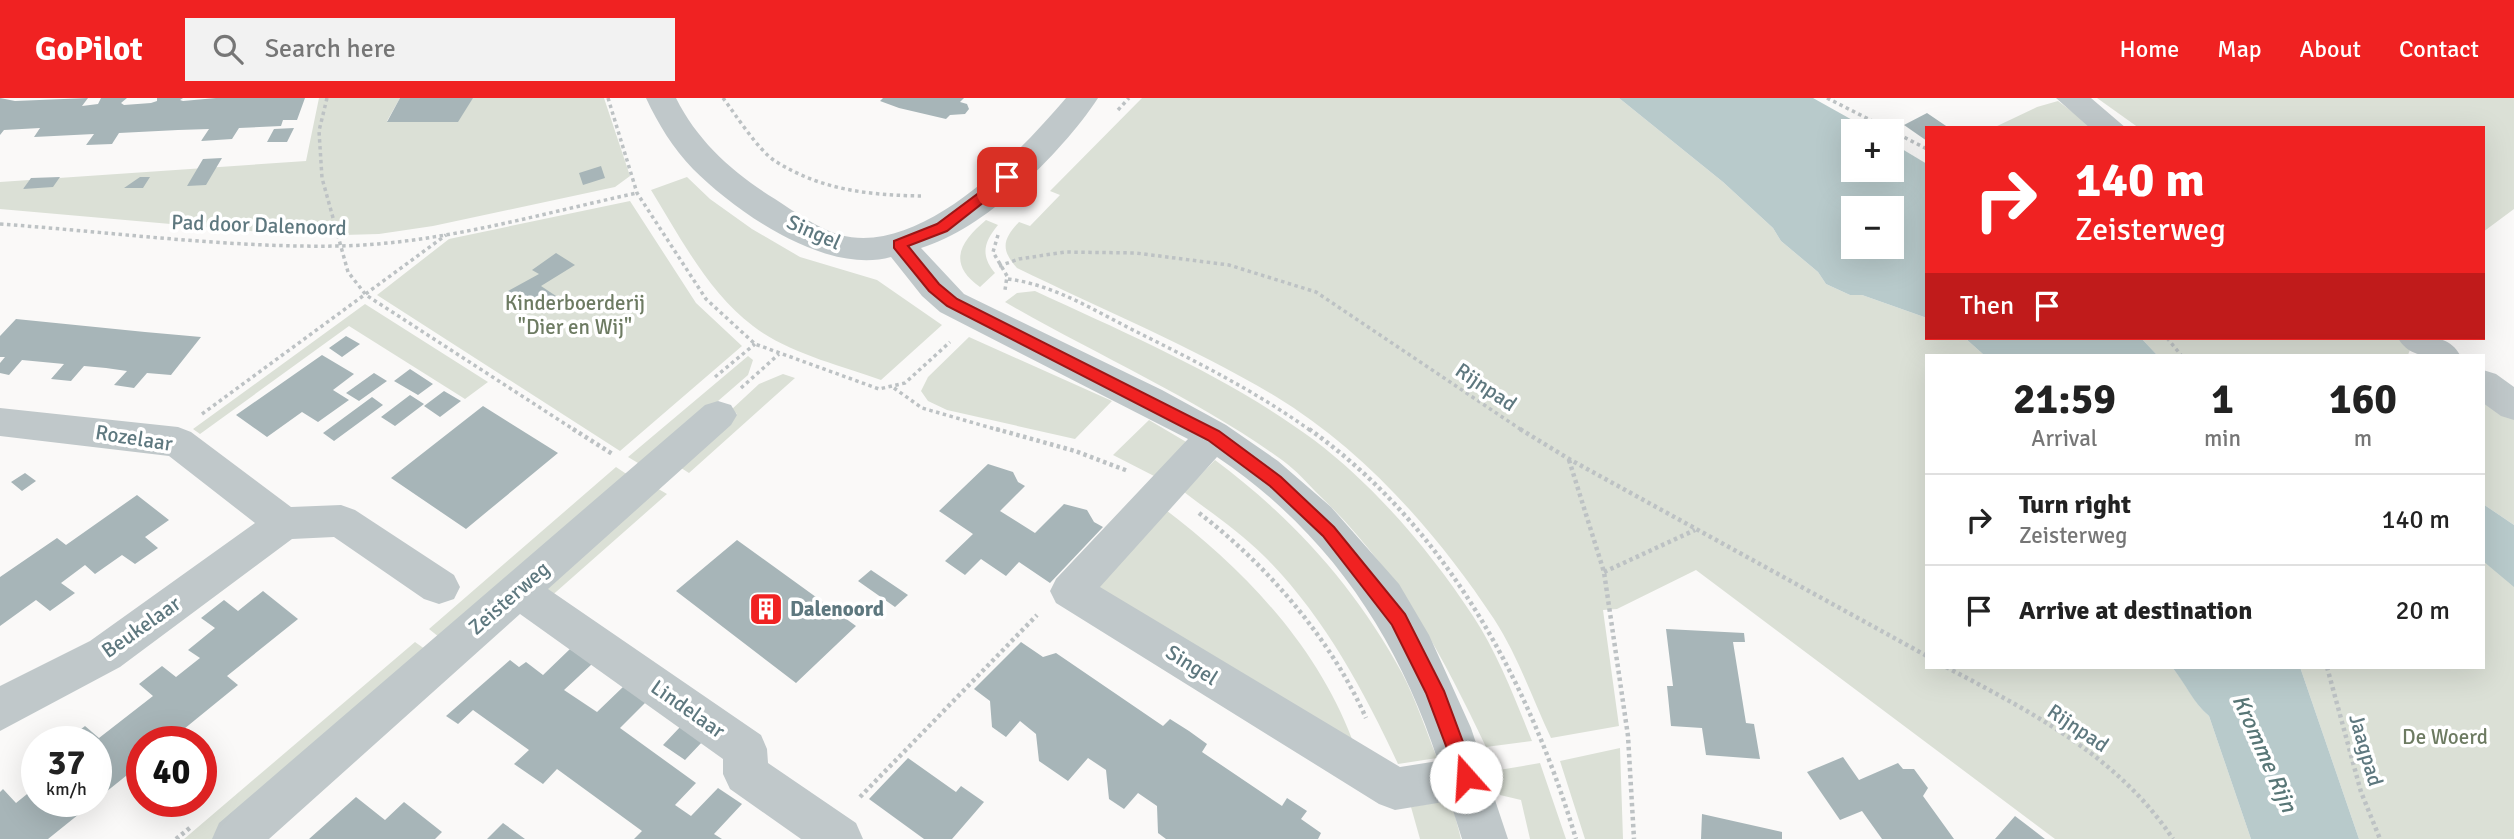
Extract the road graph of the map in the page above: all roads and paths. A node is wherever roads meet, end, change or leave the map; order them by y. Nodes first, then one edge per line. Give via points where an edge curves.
1 (327, 98) edge
2 (608, 98) edge
3 (661, 98) edge
4 (723, 98) edge
5 (1083, 98) edge
6 (1827, 98) edge
7 (2071, 98) edge
8 (1868, 119) edge
9 (2108, 126) edge
10 (1904, 137) edge
11 (1925, 148) edge
12 (637, 193) junction
13 (970, 207) junction
14 (0, 224) edge
15 (446, 234) junction
16 (899, 244) junction
17 (340, 246) junction
18 (999, 267) dead end
19 (366, 295) junction
20 (2169, 340) edge
21 (2419, 340) edge
22 (779, 354) junction
23 (2180, 354) edge
24 (2440, 354) edge
25 (2485, 385) edge
26 (2514, 405) edge
27 (718, 415) joint
28 (0, 422) edge
29 (1214, 436) junction
30 (167, 439) junction
31 (620, 459) dead end
32 (1569, 459) junction
33 (1163, 489) junction
34 (279, 527) junction
35 (1695, 530) junction
36 (1604, 572) junction
37 (439, 587) dead end
38 (517, 590) junction
39 (1071, 591) junction
40 (1925, 655) edge
41 (1950, 669) edge
42 (2328, 669) edge
43 (0, 711) edge
44 (1367, 721) dead end
45 (1466, 777) junction
46 (834, 835) edge
47 (235, 839) edge
48 (1485, 839) edge
49 (1634, 839) edge
50 (2173, 839) edge
51 (2380, 839) edge

1 - 17 path via 318,152
2 - 12 path
3 - 16 street, Singel via 685,141 752,201 837,246
4 - 13 path via 774,160 828,185 864,195 938,194
5 - 13 street via 1037,153
6 - 8 path
7 - 9 street
10 - 11 path
12 - 15 path, Pad door Dalenoord
12 - 22 path via 706,299 755,344
13 - 16 street via 942,227
14 - 17 path, Pad door Dalenoord
15 - 17 path, Pad door Dalenoord
15 - 19 path
16 - 29 street via 952,303
17 - 19 path via 348,272
18 - 32 path, Rijnpad via 1040,255 1124,253 1230,265 1291,282 1337,303 1485,407
19 - 30 path
19 - 31 path
20 - 23 path
21 - 24 street
22 - 27 path via 722,406
22 - 33 path via 860,384 893,388 922,408 1075,451
25 - 26 street
27 - 38 street, Zeisterweg
28 - 30 street, Rozelaar
29 - 33 street
29 - 45 street via 1275,481 1329,532 1399,619 1435,691
30 - 34 street, Rozelaar via 178,442
32 - 35 path, Rijnpad
32 - 36 path
33 - 39 street
33 - 44 path via 1248,552 1293,601 1358,698
34 - 37 street via 341,521
34 - 43 street, Beukelaar via 105,654
35 - 36 path
35 - 40 path, Rijnpad
36 - 49 path via 1628,736
38 - 46 street, Lindelaar via 746,750 746,774
38 - 47 street, Zeisterweg
39 - 45 street, Singel via 1395,789
39 - 46 path via 1052,599
41 - 50 path, Rijnpad via 2091,753 2147,803
42 - 51 path, Jaagpad via 2361,792
45 - 48 street

